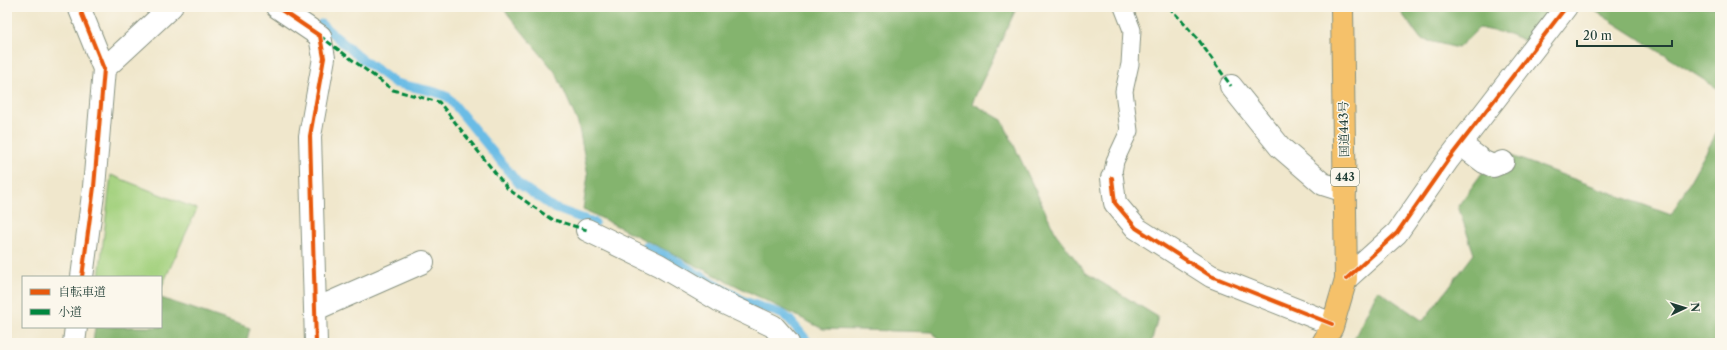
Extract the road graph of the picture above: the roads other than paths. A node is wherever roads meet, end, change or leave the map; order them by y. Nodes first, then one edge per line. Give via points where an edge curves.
1 (79, 7) edge
2 (171, 7) edge
3 (277, 7) edge
4 (1123, 7) edge
5 (1342, 7) edge
6 (1566, 7) edge
7 (104, 69) junction
8 (1231, 86) dead end
9 (1460, 144) junction
10 (1503, 162) dead end
11 (1112, 178) joint
12 (1345, 191) junction
13 (587, 230) dead end
14 (423, 262) dead end
15 (82, 276) edge
16 (1346, 280) junction
17 (316, 309) junction
18 (1332, 324) junction
19 (76, 328) edge
20 (74, 343) edge
21 (316, 343) edge
22 (788, 343) edge
23 (1323, 343) edge

1 - 7 street
2 - 7 street
3 - 17 street via 320,36 324,58 310,136
4 - 11 lane via 1132,30 1130,64 1124,91 1129,131 1115,161
5 - 12 highway, 国道443号 / 443
6 - 9 street
7 - 15 street via 94,187
8 - 12 street via 1280,147 1323,184
9 - 10 street via 1493,166
9 - 16 street via 1397,233
11 - 18 street via 1115,203 1136,228 1212,276
12 - 16 highway, 国道443号 / 443
13 - 22 street via 659,265 722,302 774,326
14 - 17 street
16 - 18 highway, 国道443号 / 443
17 - 21 street
18 - 23 highway, 国道443号 / 443
19 - 20 street

